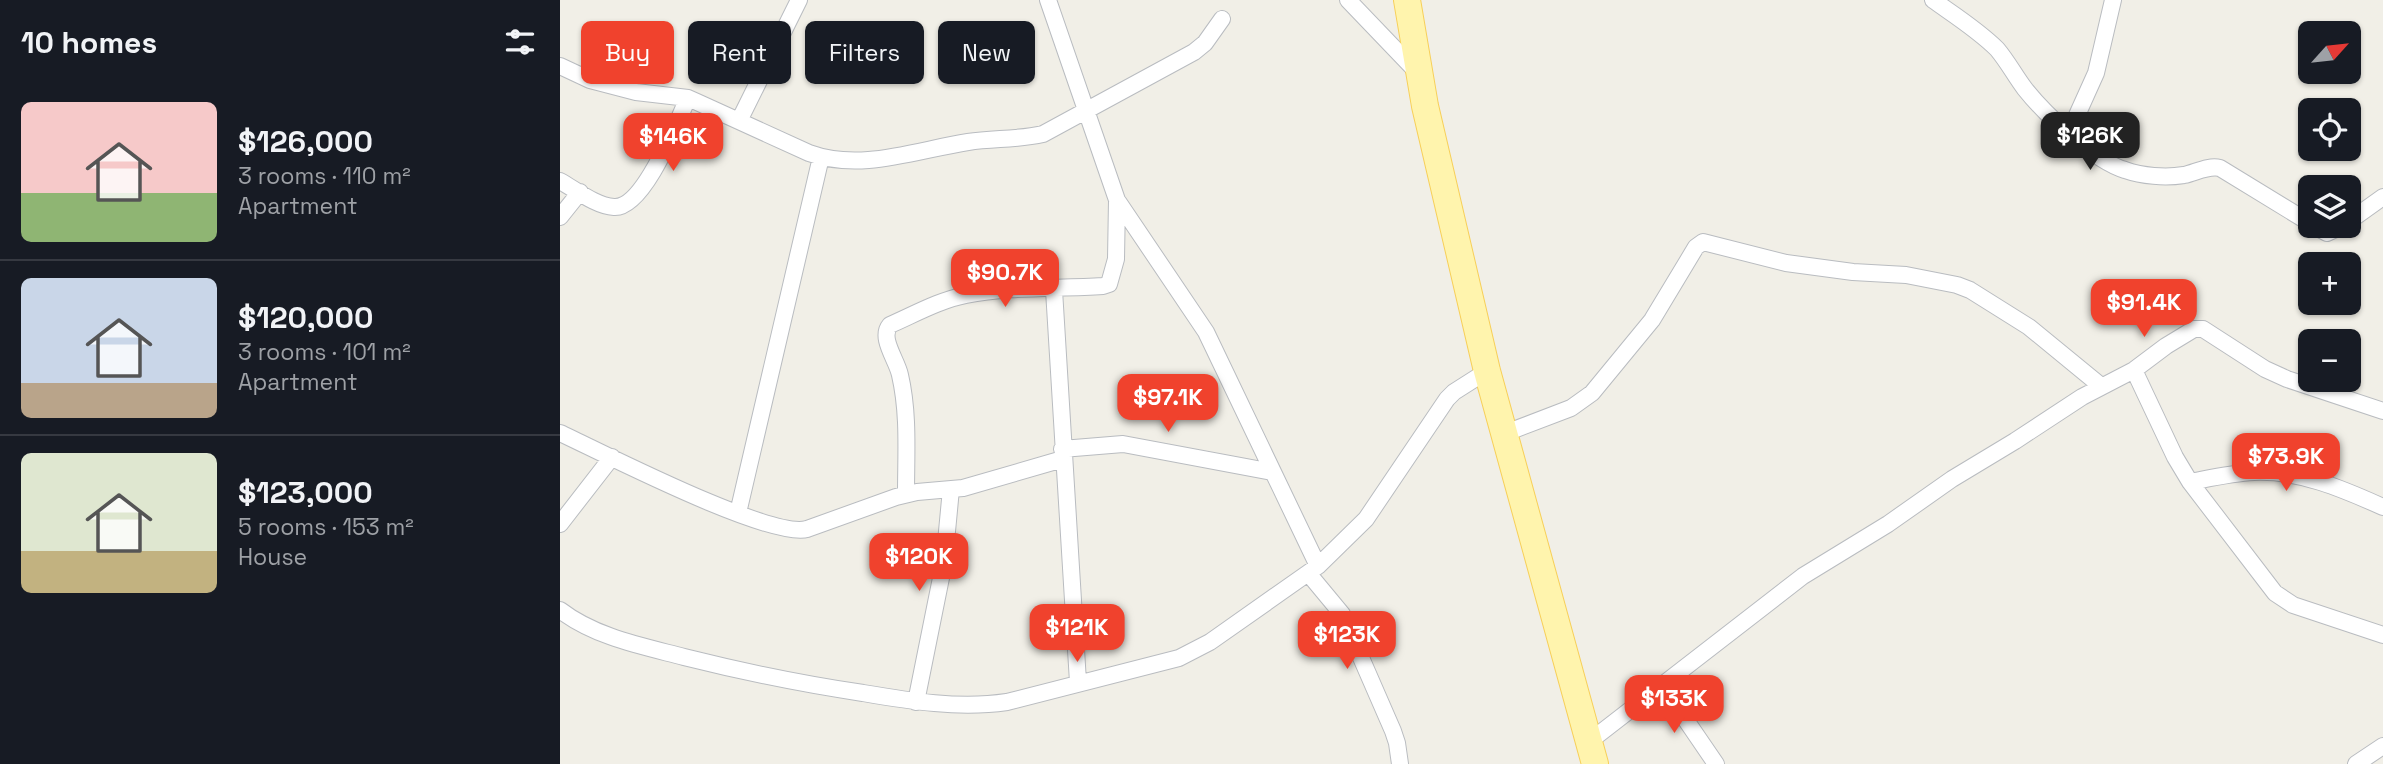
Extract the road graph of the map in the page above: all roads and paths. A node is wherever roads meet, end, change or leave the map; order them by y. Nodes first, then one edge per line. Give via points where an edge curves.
1 (799, 0) edge
2 (1048, 0) edge
3 (1349, 0) edge
4 (1407, 0) edge
5 (1933, 0) edge
6 (2113, 0) edge
7 (1222, 19) dead end
8 (560, 66) edge
9 (1419, 73) junction
10 (688, 98) junction
11 (1085, 109) junction
12 (739, 121) junction
13 (2069, 133) junction
14 (821, 158) junction
15 (560, 181) edge
16 (580, 192) junction
17 (2383, 197) edge
18 (1117, 200) junction
19 (2361, 213) edge
20 (2298, 216) edge
21 (560, 217) edge
22 (1054, 290) junction
23 (2134, 370) junction
24 (1487, 371) junction
25 (2101, 386) junction
26 (2383, 411) edge
27 (560, 433) edge
28 (1503, 434) junction
29 (1063, 454) junction
30 (612, 457) junction
31 (1272, 472) junction
32 (2190, 482) junction
33 (951, 489) junction
34 (906, 494) junction
35 (2383, 507) edge
36 (738, 513) junction
37 (560, 524) edge
38 (1313, 569) junction
39 (560, 610) edge
40 (2383, 635) edge
41 (1078, 682) junction
42 (1662, 685) junction
43 (916, 702) junction
44 (2383, 746) edge
45 (1593, 752) edge
46 (1400, 764) edge
47 (1716, 764) edge
48 (2356, 764) edge

1 - 12 street
2 - 11 street
3 - 9 street
4 - 9 main road
5 - 13 street via 1994,47 2032,97
6 - 13 street via 2096,73
7 - 11 street via 1194,52
8 - 10 street via 590,80 636,92
9 - 24 main road
10 - 12 street
10 - 16 street via 637,195 625,205 610,207
11 - 14 street via 1043,134 1020,140 973,142 860,162
11 - 18 street
12 - 14 street
13 - 20 street via 2106,161 2147,176 2220,168
14 - 36 street
15 - 16 street
16 - 21 street
17 - 19 street
18 - 22 street via 1110,284
18 - 31 street via 1206,332
22 - 29 street
22 - 34 street via 964,295 887,329 905,404
23 - 25 street
23 - 26 street via 2199,328 2287,379
23 - 32 street
24 - 28 main road
24 - 38 street via 1454,391 1366,519
25 - 28 street via 2029,327 1957,285 1786,263 1703,242 1651,320 1592,393 1571,408
25 - 42 street via 1803,576
27 - 30 street
28 - 45 main road
29 - 31 street via 1123,444
29 - 33 street
29 - 41 street
30 - 36 street
30 - 37 street
31 - 38 street
32 - 35 street via 2280,472
32 - 40 street via 2275,593 2293,605
33 - 34 street
33 - 43 street via 944,563
34 - 36 street via 794,531
38 - 41 street via 1195,651
38 - 46 street via 1342,614 1393,731
39 - 43 street via 611,636 743,672
41 - 43 street via 983,705
42 - 45 street
42 - 47 street
44 - 48 street

